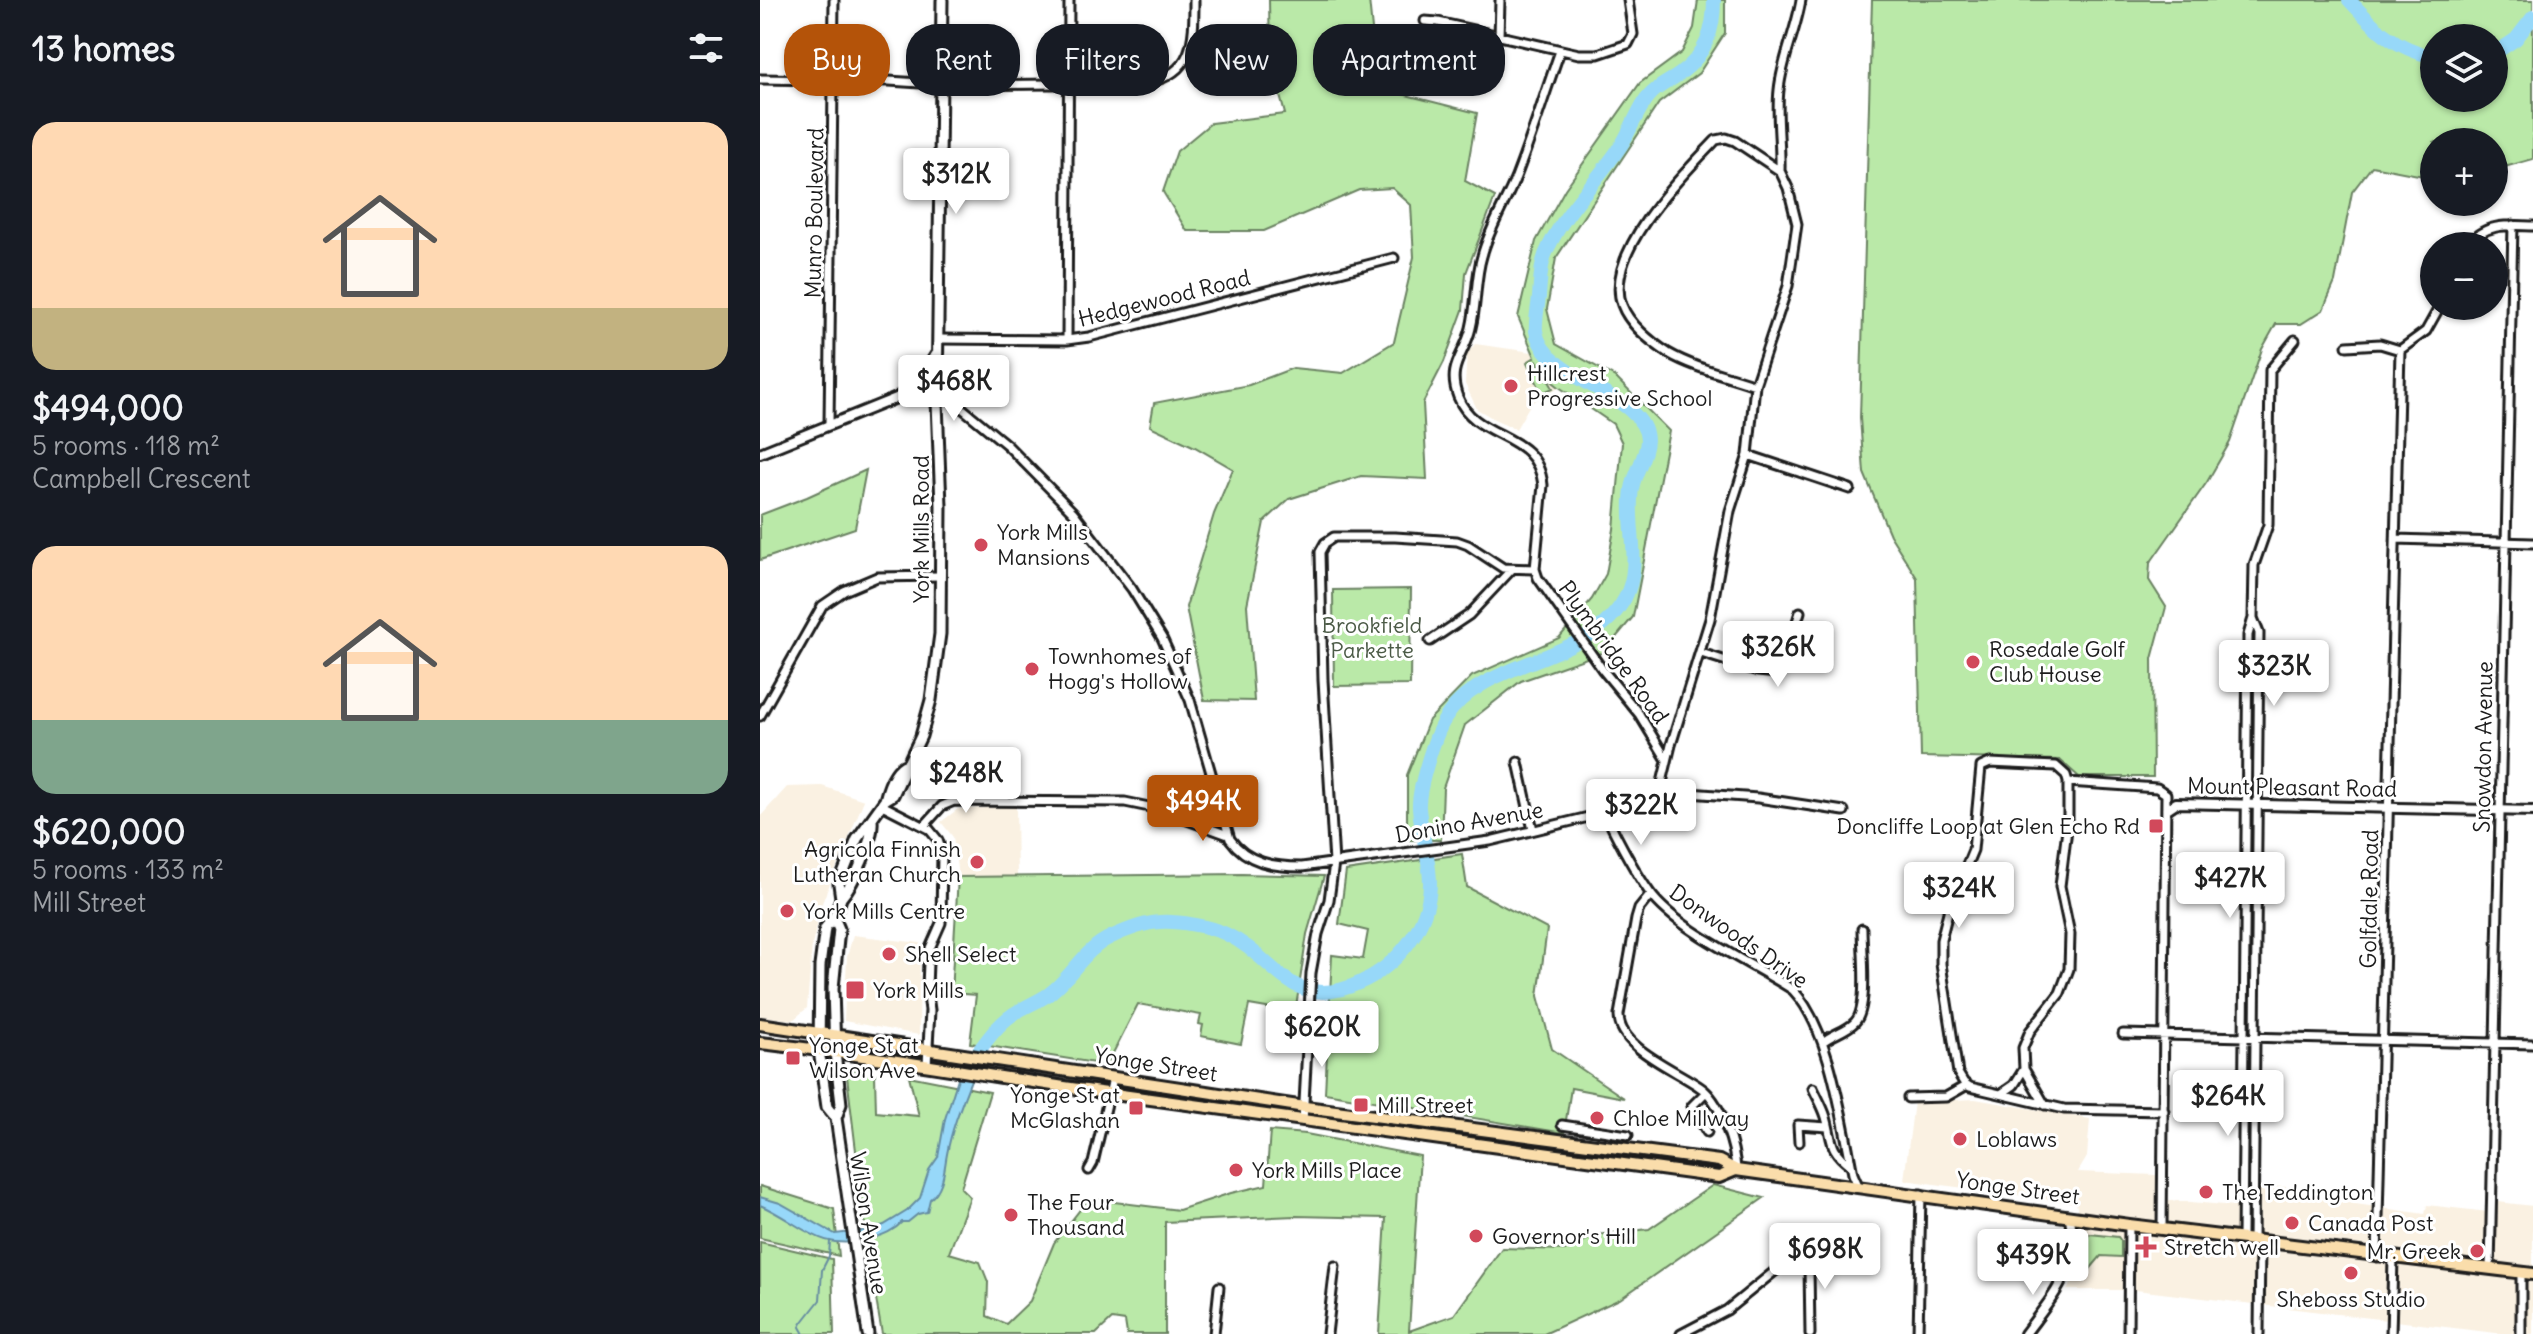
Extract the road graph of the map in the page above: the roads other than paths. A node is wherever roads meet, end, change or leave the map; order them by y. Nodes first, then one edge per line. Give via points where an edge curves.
1 (834, 0) edge
2 (942, 0) edge
3 (1069, 0) edge
4 (1194, 0) edge
5 (1500, 0) edge
6 (1628, 0) edge
7 (1801, 0) edge
8 (1425, 21) dead end
9 (834, 24) edge
10 (942, 24) edge
11 (1068, 24) edge
12 (1439, 24) edge
13 (1499, 24) edge
14 (1505, 38) edge
15 (1560, 51) junction
16 (1169, 77) edge
17 (760, 79) edge
18 (784, 80) edge
19 (833, 96) edge
20 (941, 96) edge
21 (1067, 96) edge
22 (1780, 171) junction
23 (2513, 225) junction
24 (2533, 226) edge
25 (2481, 232) edge
26 (1394, 258) dead end
27 (2432, 320) edge
28 (938, 339) junction
29 (1067, 340) junction
30 (2295, 340) dead end
31 (2347, 346) dead end
32 (2400, 350) junction
33 (937, 353) junction
34 (1755, 385) junction
35 (899, 397) junction
36 (937, 399) junction
37 (829, 425) junction
38 (760, 453) edge
39 (1748, 455) junction
40 (1850, 489) dead end
41 (2396, 539) junction
42 (2506, 542) junction
43 (2533, 543) edge
44 (1512, 569) junction
45 (1535, 569) junction
46 (940, 576) junction
47 (1800, 612) dead end
48 (2253, 618) junction
49 (1430, 641) dead end
50 (1701, 653) junction
51 (760, 716) edge
52 (1667, 760) junction
53 (1518, 762) dead end
54 (2068, 782) junction
55 (1659, 795) junction
56 (884, 802) junction
57 (2246, 804) junction
58 (2257, 804) junction
59 (2389, 807) junction
60 (2167, 809) junction
61 (2500, 810) junction
62 (1844, 811) dead end
63 (2533, 811) edge
64 (1605, 813) junction
65 (924, 826) junction
66 (1533, 830) junction
67 (1228, 835) junction
68 (1334, 863) junction
69 (1651, 894) junction
70 (834, 917) junction
71 (1862, 929) dead end
72 (760, 1024) edge
73 (818, 1032) junction
74 (834, 1034) junction
75 (2123, 1034) dead end
76 (2164, 1036) junction
77 (2244, 1037) junction
78 (2255, 1037) junction
79 (2384, 1041) junction
80 (1823, 1042) junction
81 (760, 1043) edge
82 (2495, 1043) junction
83 (2533, 1044) edge
84 (928, 1049) junction
85 (819, 1050) junction
86 (835, 1052) junction
87 (927, 1065) junction
88 (2024, 1069) junction
89 (1113, 1078) junction
90 (1967, 1085) junction
91 (1813, 1088) dead end
92 (1706, 1092) junction
93 (1109, 1093) junction
94 (2001, 1094) junction
95 (1908, 1098) dead end
96 (2045, 1105) junction
97 (1305, 1107) junction
98 (2164, 1111) junction
99 (836, 1118) junction
100 (1303, 1121) junction
101 (1562, 1125) dead end
102 (1828, 1127) junction
103 (1584, 1128) junction
104 (1707, 1132) dead end
105 (1628, 1135) dead end
106 (1799, 1142) dead end
107 (1583, 1145) junction
108 (1581, 1158) junction
109 (1851, 1166) junction
110 (1089, 1170) dead end
111 (1736, 1170) junction
112 (1859, 1188) junction
113 (1921, 1194) junction
114 (2070, 1216) junction
115 (2129, 1225) junction
116 (2162, 1229) junction
117 (2252, 1241) junction
118 (2377, 1257) junction
119 (2393, 1259) junction
120 (1335, 1266) dead end
121 (2490, 1269) junction
122 (2527, 1274) edge
123 (1219, 1287) dead end
124 (868, 1334) edge
125 (1214, 1334) edge
126 (1327, 1334) edge
127 (1681, 1334) edge
128 (1810, 1334) edge
129 (1918, 1334) edge
130 (2025, 1334) edge
131 (2128, 1334) edge
132 (2259, 1334) edge
133 (2391, 1334) edge
134 (2521, 1334) edge

1 - 9 street, Munro Boulevard
2 - 10 main road, York Mills Road
3 - 11 street
4 - 16 street via 1190,51
5 - 13 street
6 - 15 street via 1633,34 1628,44 1598,54
7 - 22 street via 1779,90
8 - 12 street
14 - 15 street
15 - 45 street, Plymbridge Road via 1483,252 1471,327 1454,376 1467,412 1528,450 1542,471
17 - 18 street
19 - 37 street, Munro Boulevard
20 - 28 main road, York Mills Road
21 - 29 street
22 - 34 street via 1797,224 1794,255
22 - 34 street via 1735,141 1716,140 1644,222 1619,281 1621,304 1645,336 1694,365
23 - 24 street
23 - 25 street
23 - 42 street, Snowdon Avenue
26 - 29 street, Hedgewood Road
27 - 32 street
28 - 29 street, Hedgewood Road
28 - 33 main road, York Mills Road
30 - 48 street via 2270,370 2268,525 2254,565
31 - 32 street via 2380,344
32 - 41 street, Golfdale Road
33 - 35 main road via 927,372
33 - 36 main road, York Mills Road
34 - 39 street
35 - 36 main road via 920,390
35 - 37 street
36 - 46 main road, York Mills Road
36 - 67 street via 951,399 1007,445 1073,512 1132,589 1190,700
37 - 38 street
39 - 40 street
39 - 50 street via 1730,511
41 - 42 street
41 - 59 street, Golfdale Road
42 - 43 street
42 - 61 street, Snowdon Avenue
44 - 45 street
44 - 49 street via 1469,615
44 - 68 street via 1468,545 1439,538 1334,537 1325,543 1320,552 1323,680
45 - 52 street, Plymbridge Road
46 - 51 street via 877,577 822,606
46 - 56 main road, York Mills Road via 939,646 931,700 907,770
47 - 50 street via 1777,673
48 - 57 street via 2248,635
48 - 58 street via 2259,633
50 - 52 street
52 - 55 street
53 - 66 street
54 - 60 street, Mount Pleasant Road via 2157,788 2166,794
54 - 88 street via 2060,886 2070,961 2060,993 2026,1039
54 - 90 street via 2056,766 1981,767 1973,850 1949,908 1940,949 1958,1073
55 - 62 street, Donino Avenue via 1758,798
55 - 64 street, Donino Avenue
56 - 65 street
56 - 70 main road, York Mills Road
57 - 58 street, Mount Pleasant Road
57 - 60 street, Mount Pleasant Road via 2174,803
57 - 77 street
58 - 59 street, Mount Pleasant Road
58 - 78 street
59 - 61 street, Mount Pleasant Road
59 - 79 street, Golfdale Road
60 - 76 street
61 - 63 street, Mount Pleasant Road
61 - 82 street, Snowdon Avenue
64 - 66 street, Donino Avenue
64 - 69 street, Donwoods Drive
65 - 67 street via 942,806 960,800 1112,801 1142,804
65 - 84 street via 942,852 941,923 928,962
66 - 68 street, Donino Avenue via 1481,843
67 - 68 street, Donino Avenue via 1241,853 1259,862 1292,867
68 - 97 street via 1311,973
69 - 80 street, Donwoods Drive via 1696,932 1793,990
69 - 92 street via 1636,919 1620,1028 1651,1057
70 - 73 main road, York Mills Road via 825,928 821,951
70 - 74 main road, York Mills Road via 839,929
71 - 80 street via 1861,1014
72 - 73 main road, Yonge Street
73 - 74 main road, Yonge Street
73 - 85 main road, Wilson Avenue
74 - 84 main road, Yonge Street
74 - 86 main road, Wilson Avenue
75 - 76 street
76 - 77 street
76 - 98 street
77 - 78 street
77 - 117 street
78 - 79 street
78 - 117 street
79 - 82 street
79 - 118 street, Golfdale Road
80 - 109 street, Donwoods Drive
81 - 85 main road, Yonge Street
82 - 83 street
82 - 121 street, Snowdon Avenue
84 - 87 street
84 - 89 main road, Yonge Street
85 - 86 main road, Yonge Street
85 - 99 main road, Wilson Avenue via 827,1107
86 - 87 main road, Yonge Street
86 - 99 main road, Wilson Avenue via 841,1104
87 - 93 main road, Yonge Street
88 - 94 street
88 - 96 street
89 - 93 street
89 - 97 main road, Yonge Street
90 - 94 street
90 - 95 street via 1946,1097
91 - 102 street
92 - 104 street via 1692,1106
92 - 111 street via 1735,1150
93 - 100 main road, Yonge Street
93 - 110 street
94 - 96 street
96 - 98 street
97 - 100 street
97 - 107 main road, Yonge Street
98 - 116 street
99 - 124 main road, Wilson Avenue
100 - 108 main road, Yonge Street
101 - 103 street
102 - 106 street via 1798,1125
102 - 109 street via 1837,1156
103 - 105 street
103 - 107 street
107 - 108 street
107 - 111 main road, Yonge Street via 1719,1161
108 - 111 main road, Yonge Street via 1719,1177
109 - 112 street, Donwoods Drive
111 - 112 main road, Yonge Street
112 - 113 main road, Yonge Street
113 - 114 main road, Yonge Street
113 - 129 street
114 - 115 main road, Yonge Street
114 - 130 street via 2066,1275
115 - 116 main road, Yonge Street
115 - 131 street
116 - 117 main road, Yonge Street
117 - 118 main road, Yonge Street
117 - 132 street
118 - 119 main road, Yonge Street
119 - 121 main road, Yonge Street
119 - 133 street
120 - 126 street
121 - 122 main road, Yonge Street
122 - 134 street
123 - 125 street
127 - 128 street via 1727,1310 1793,1255 1806,1255 1809,1267

